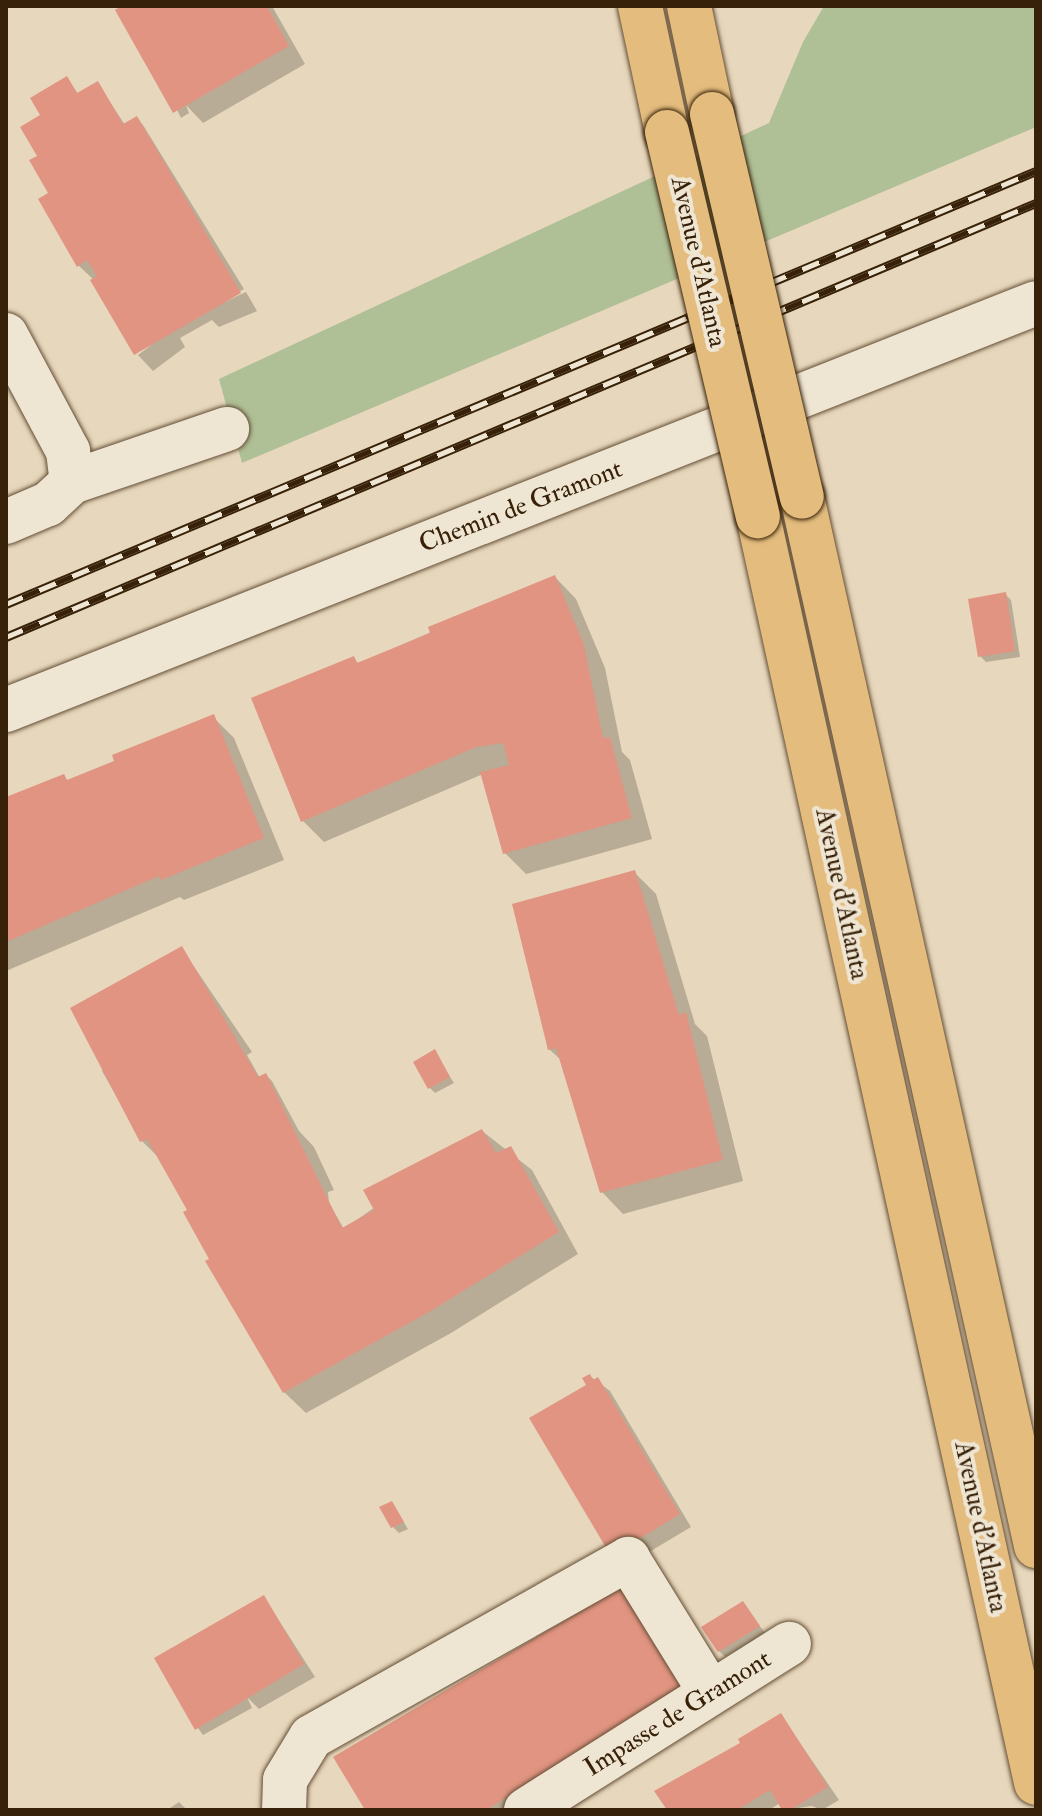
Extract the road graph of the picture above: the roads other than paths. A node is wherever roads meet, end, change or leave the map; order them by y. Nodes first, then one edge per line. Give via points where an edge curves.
1 (640, 6) edge
2 (689, 6) edge
3 (1036, 303) edge
4 (6, 335) edge
5 (227, 429) dead end
6 (72, 482) junction
7 (6, 522) edge
8 (6, 710) edge
9 (1036, 1546) edge
10 (789, 1644) dead end
11 (710, 1692) junction
12 (1036, 1783) edge
13 (284, 1810) edge
14 (526, 1810) edge

1 - 12 main road, Avenue d'Atlanta, bridge via 758,516
2 - 9 main road, Avenue d'Atlanta, bridge
3 - 8 street, Chemin de Gramont
4 - 6 street via 68,451
5 - 6 street
6 - 7 street via 48,504
10 - 11 street, Impasse de Gramont
11 - 13 street via 628,1559 311,1737 285,1780
11 - 14 street, Impasse de Gramont

